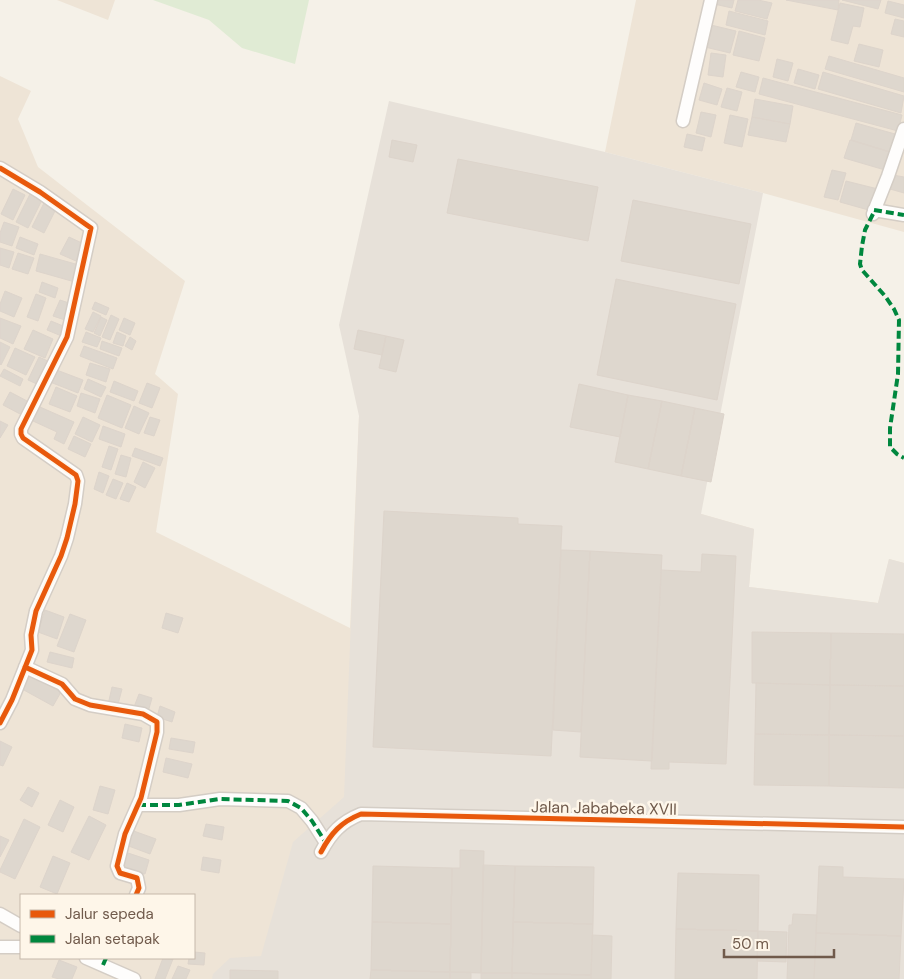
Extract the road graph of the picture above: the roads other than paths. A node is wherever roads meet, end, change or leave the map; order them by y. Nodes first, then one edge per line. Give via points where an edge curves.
1 (711, 0) edge
2 (683, 121) dead end
3 (904, 130) edge
4 (0, 168) edge
5 (904, 215) edge
6 (25, 667) junction
7 (0, 723) edge
8 (138, 805) junction
9 (904, 827) edge
10 (136, 894) edge
11 (0, 914) edge
12 (20, 925) edge
13 (0, 947) edge
14 (20, 947) edge
15 (91, 959) edge
16 (105, 962) edge
17 (134, 979) edge

1 - 2 street
3 - 5 street via 874,212
4 - 6 street via 91,228 67,337 21,429 23,438 76,476 78,481 67,538 36,611 31,635 32,650
6 - 7 street
6 - 8 street via 62,684 75,699 90,705 143,714 157,722
8 - 9 street, Jalan Jababeka XVII via 179,805 220,799 288,802 301,808 312,821 324,847 341,824 362,814
8 - 10 street via 124,834 117,866 120,873 137,878
11 - 12 street
13 - 14 street
15 - 16 street
16 - 17 street

